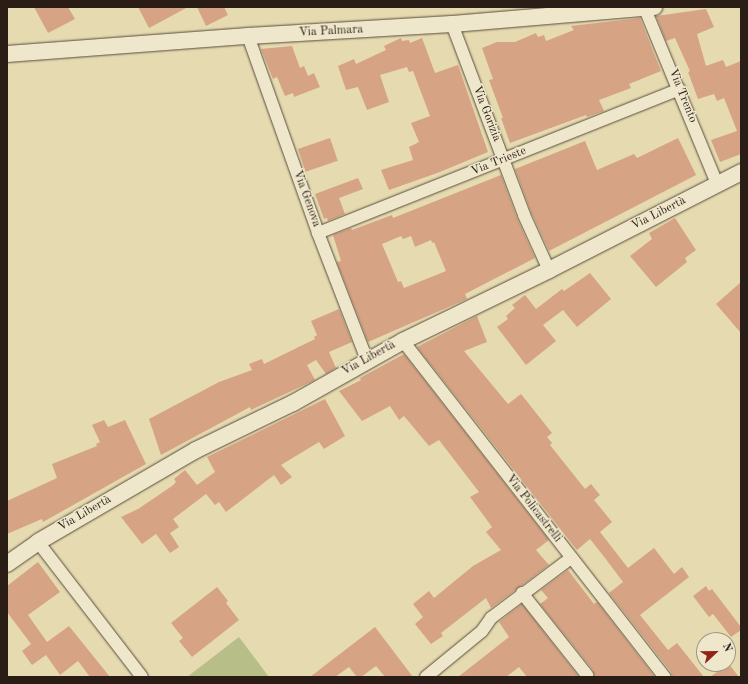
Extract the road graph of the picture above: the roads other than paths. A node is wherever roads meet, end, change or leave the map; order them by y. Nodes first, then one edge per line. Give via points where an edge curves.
1 (650, 8) edge
2 (452, 24) junction
3 (248, 36) junction
4 (7, 54) edge
5 (679, 89) junction
6 (503, 160) junction
7 (741, 172) edge
8 (717, 184) junction
9 (318, 233) junction
10 (549, 270) junction
11 (403, 341) junction
12 (367, 360) junction
13 (38, 542) junction
14 (571, 558) junction
15 (7, 564) edge
16 (522, 593) junction
17 (587, 675) dead end
18 (142, 677) edge
19 (426, 677) edge
20 (665, 677) edge

1 - 2 street, Via Palmara
1 - 5 street, Via Trento
2 - 3 street, Via Palmara
2 - 6 street, Via Gorizia
3 - 4 street, Via Palmara
3 - 9 street, Via Genova
5 - 6 street, Via Trieste
5 - 8 street, Via Trento
6 - 9 street, Via Trieste
6 - 10 street, Via Gorizia
7 - 8 street, Via Libertà
8 - 10 street, Via Libertà
9 - 12 street, Via Genova
10 - 11 street, Via Libertà
11 - 12 street, Via Libertà
11 - 14 street, Via Policastrelli
12 - 13 street, Via Libertà via 293,402 196,450
13 - 15 street, Via Libertà
13 - 18 street
14 - 16 street
14 - 20 street, Via Policastrelli
16 - 17 street
16 - 19 street via 491,618 482,631

